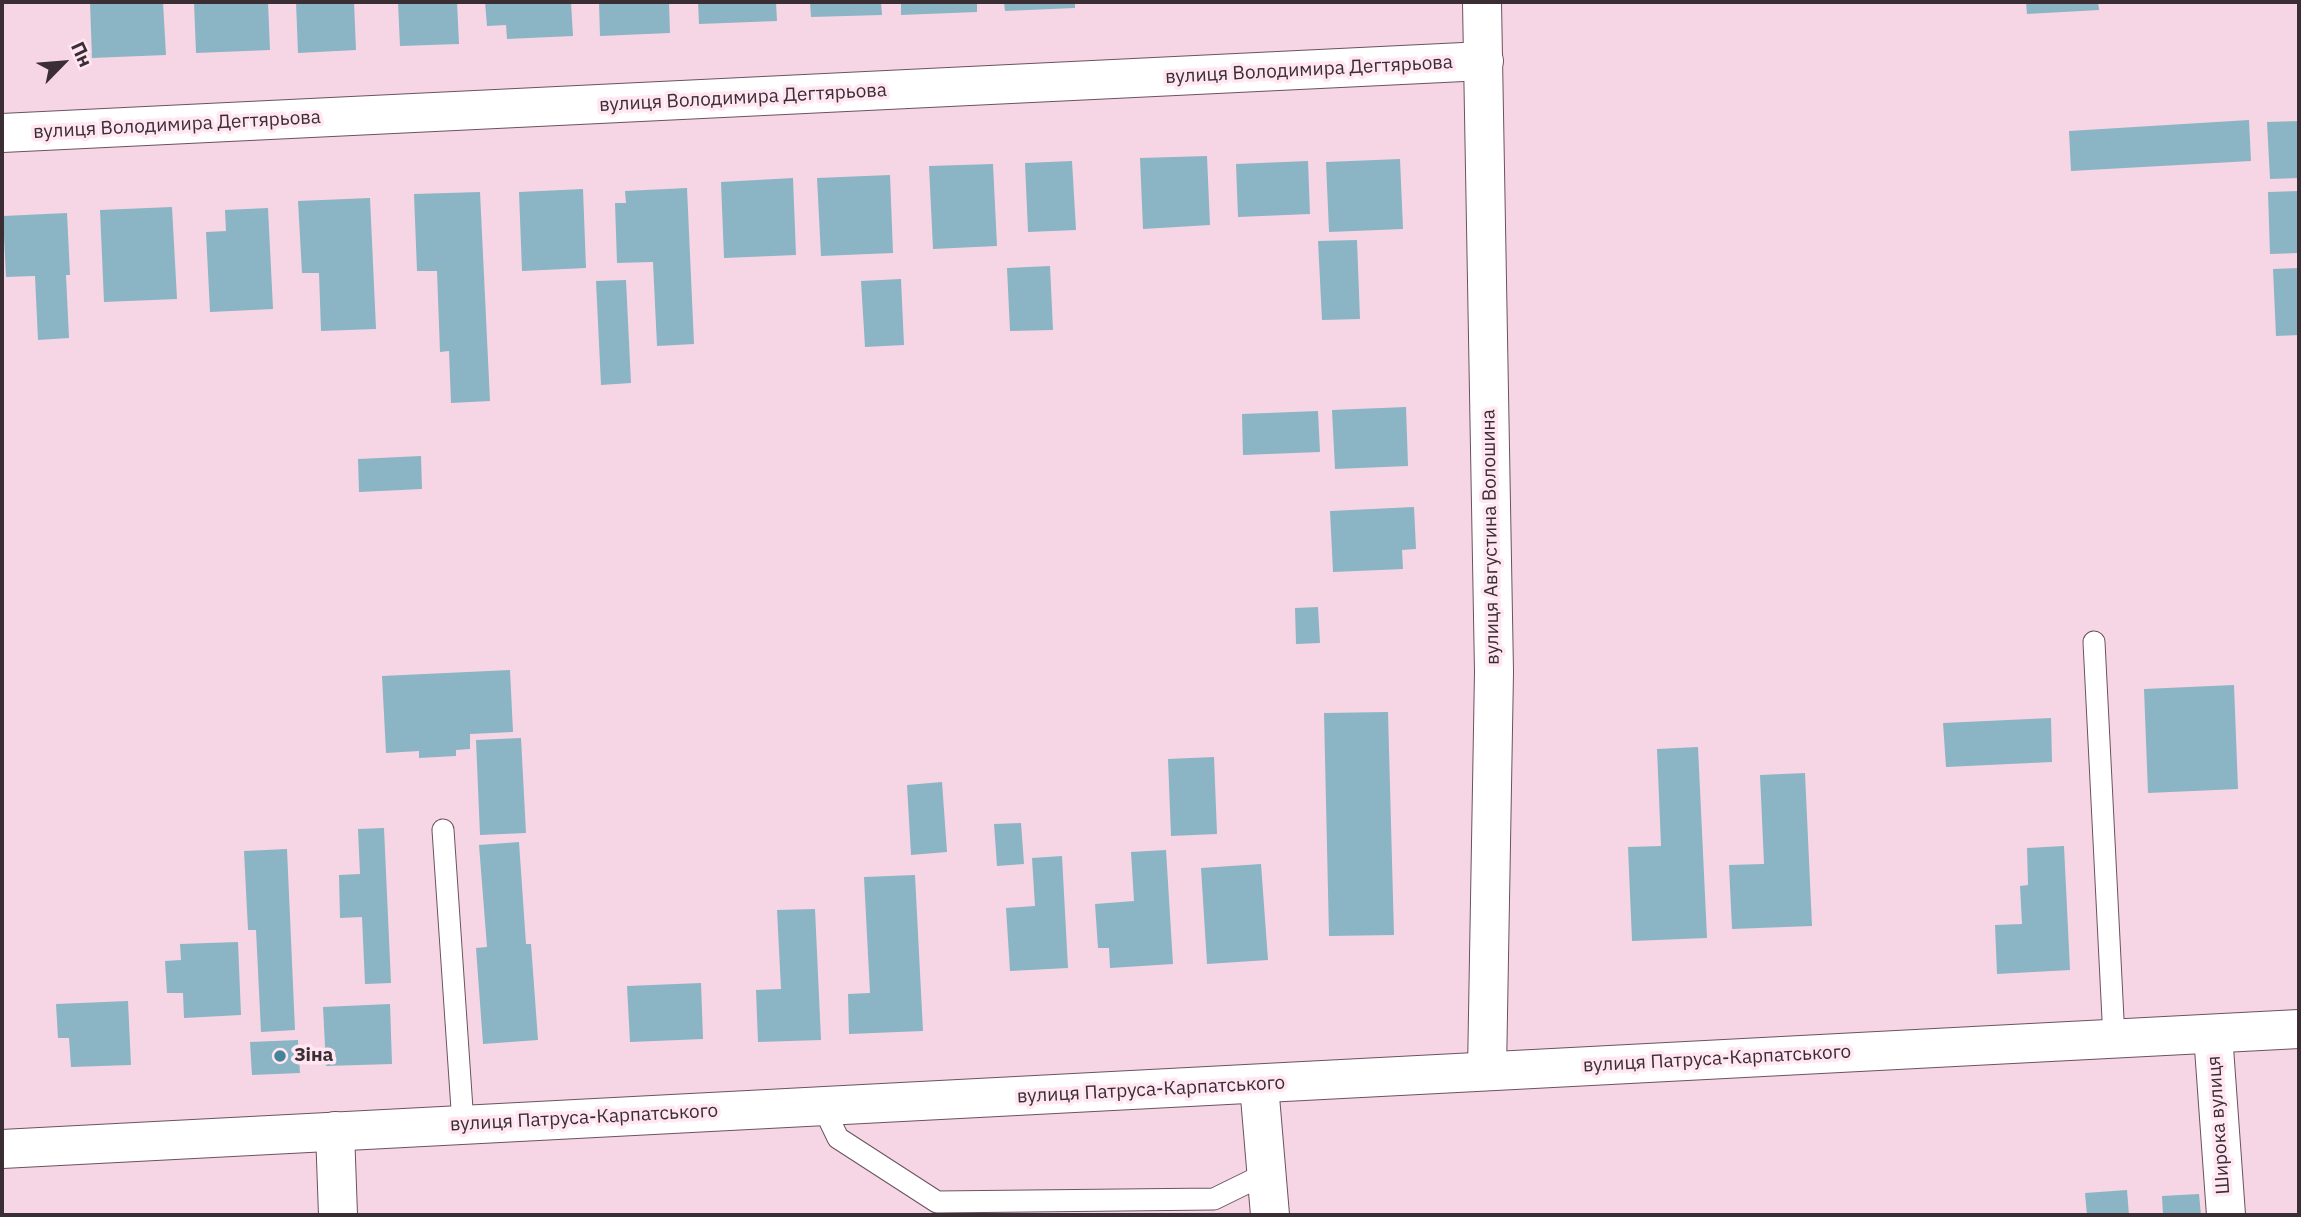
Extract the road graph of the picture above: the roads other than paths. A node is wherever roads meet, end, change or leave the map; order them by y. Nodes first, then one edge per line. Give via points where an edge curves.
1 (1482, 2) edge
2 (1484, 61) junction
3 (2, 133) edge
4 (2094, 642) dead end
5 (443, 830) dead end
6 (2299, 1030) edge
7 (2213, 1034) junction
8 (2114, 1039) junction
9 (1487, 1071) junction
10 (1258, 1085) junction
11 (823, 1107) junction
12 (463, 1124) junction
13 (335, 1131) junction
14 (2, 1149) edge
15 (1267, 1173) junction
16 (338, 1215) edge
17 (1270, 1215) edge
18 (2227, 1215) edge

1 - 2 street, вулиця Августина Волошина
2 - 3 street, вулиця Володимира Дегтярьова
2 - 9 street, вулиця Августина Волошина via 1494,672
4 - 8 lane
5 - 12 lane
6 - 7 street, вулиця Патруса-Карпатського
7 - 8 street, вулиця Патруса-Карпатського
7 - 18 street, Широка вулиця
8 - 9 street, вулиця Патруса-Карпатського
9 - 10 street, вулиця Патруса-Карпатського
10 - 11 street, вулиця Патруса-Карпатського
10 - 15 street
11 - 12 street, вулиця Патруса-Карпатського
11 - 15 lane via 838,1138 937,1202 1214,1199
12 - 13 street, вулиця Патруса-Карпатського
13 - 14 street, вулиця Патруса-Карпатського
13 - 16 street
15 - 17 street

